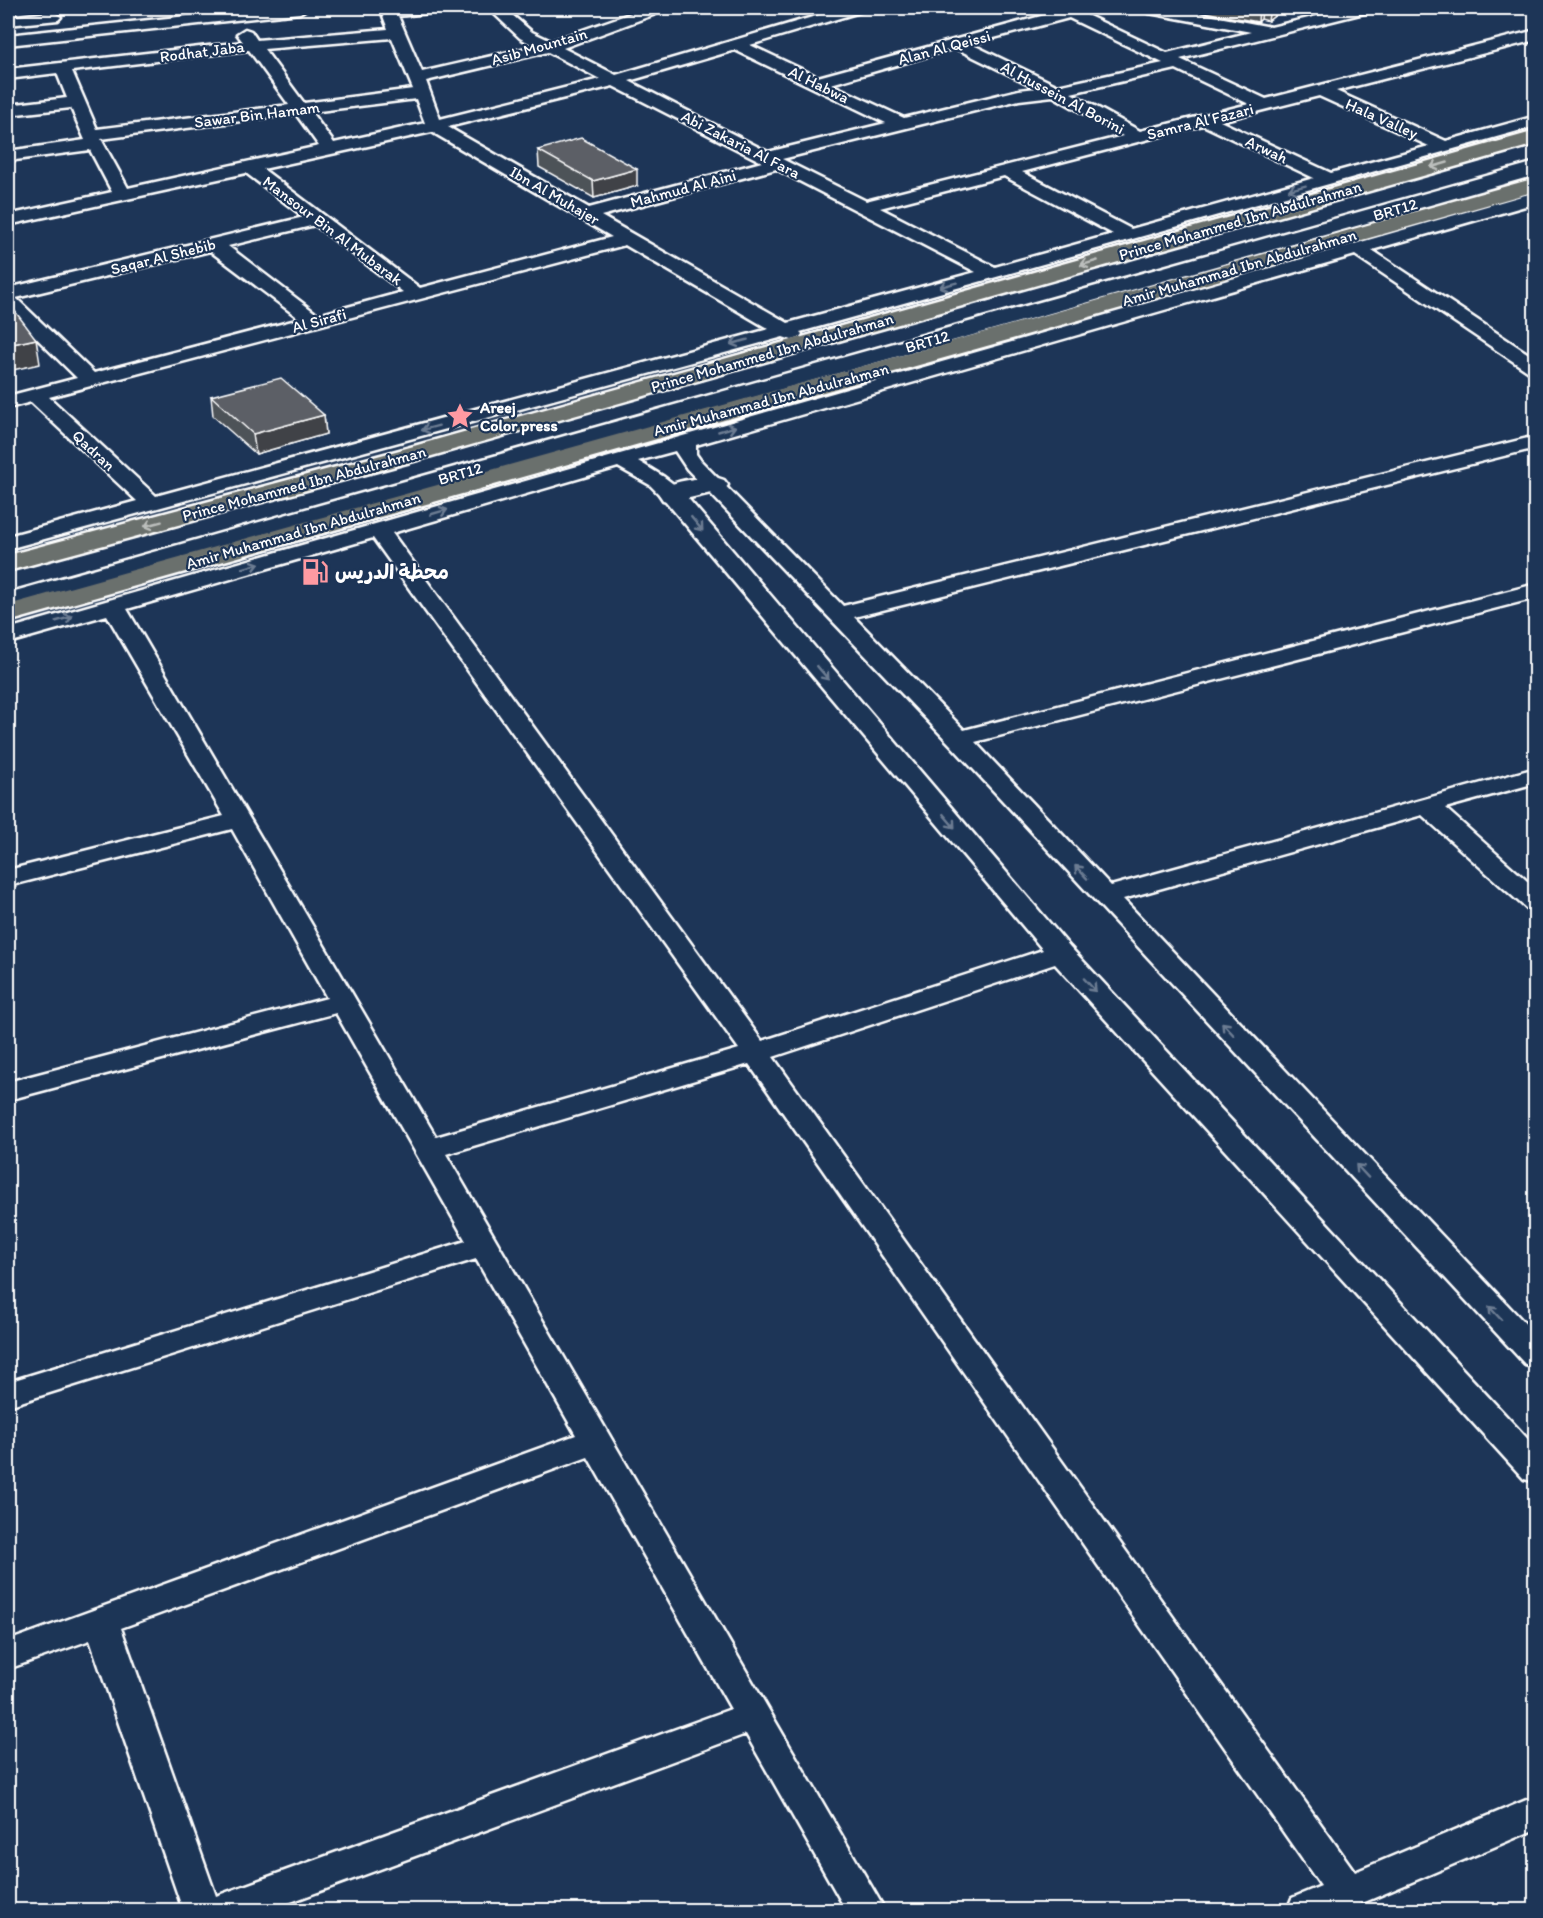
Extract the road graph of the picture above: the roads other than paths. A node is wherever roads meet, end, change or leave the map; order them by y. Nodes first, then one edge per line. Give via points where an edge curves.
1 (300, 8) edge
2 (430, 8) edge
3 (495, 8) edge
4 (659, 8) edge
5 (858, 8) edge
6 (1149, 8) edge
7 (1315, 8) edge
8 (1367, 8) edge
9 (388, 10) edge
10 (1065, 10) edge
11 (99, 13) dead end
12 (230, 15) junction
13 (64, 16) dead end
14 (8, 21) edge
15 (1293, 26) junction
16 (110, 28) junction
17 (1272, 31) junction
18 (398, 33) junction
19 (1536, 35) edge
20 (8, 40) edge
21 (956, 43) junction
22 (736, 44) junction
23 (253, 45) junction
24 (550, 46) junction
25 (29, 55) junction
26 (1172, 61) junction
27 (62, 68) junction
28 (8, 74) edge
29 (616, 80) junction
30 (816, 83) junction
31 (420, 85) junction
32 (1320, 90) junction
33 (1056, 91) junction
34 (77, 102) junction
35 (1265, 105) junction
36 (300, 109) junction
37 (8, 110) edge
38 (1205, 120) junction
39 (1536, 121) edge
40 (902, 124) junction
41 (435, 126) junction
42 (1138, 137) junction
43 (1536, 137) edge
44 (93, 140) junction
45 (1444, 146) junction
46 (330, 149) junction
47 (1536, 155) edge
48 (8, 156) edge
49 (772, 160) junction
50 (250, 167) junction
51 (1536, 168) edge
52 (1007, 171) junction
53 (1330, 179) junction
54 (1536, 184) edge
55 (123, 195) junction
56 (1536, 197) edge
57 (865, 207) junction
58 (10, 214) edge
59 (588, 214) junction
60 (318, 219) junction
61 (1129, 235) junction
62 (630, 238) junction
63 (213, 244) junction
64 (1357, 248) junction
65 (993, 273) junction
66 (1260, 275) junction
67 (1175, 284) junction
68 (8, 294) edge
69 (417, 294) junction
70 (8, 300) edge
71 (314, 321) junction
72 (785, 330) junction
73 (807, 342) junction
74 (925, 364) junction
75 (1536, 368) edge
76 (90, 380) junction
77 (36, 395) junction
78 (8, 402) edge
79 (685, 441) junction
80 (1536, 441) edge
81 (621, 460) junction
82 (715, 485) junction
83 (672, 494) junction
84 (153, 504) junction
85 (378, 529) junction
86 (8, 543) edge
87 (8, 563) edge
88 (8, 584) edge
89 (1536, 591) edge
90 (8, 601) edge
91 (113, 605) junction
92 (8, 614) edge
93 (839, 614) junction
94 (8, 636) edge
95 (958, 739) junction
96 (1536, 775) edge
97 (1428, 807) junction
98 (239, 820) junction
99 (8, 878) edge
100 (1104, 896) junction
101 (1536, 903) edge
102 (1060, 953) junction
103 (344, 1002) junction
104 (756, 1053) junction
105 (8, 1091) edge
106 (428, 1149) junction
107 (484, 1246) junction
108 (1536, 1356) edge
109 (8, 1394) edge
110 (596, 1441) junction
111 (1536, 1470) edge
112 (101, 1621) junction
113 (8, 1655) edge
114 (754, 1716) junction
115 (1536, 1812) edge
116 (1348, 1893) junction
117 (202, 1911) edge
118 (225, 1911) edge
119 (866, 1911) edge
120 (1306, 1911) edge

1 - 12 street
2 - 9 street
3 - 24 street, Abi Zakaria Al Fara via 526,36
4 - 24 street, Asib Mountain
5 - 22 street
6 - 17 street
7 - 15 street
8 - 15 street
9 - 18 street
10 - 21 street, Alan Al Qeissi
10 - 26 street
11 - 16 street
12 - 16 street
12 - 23 street
13 - 14 street
15 - 17 street
16 - 25 street
17 - 26 street
18 - 23 street, Rodhat Jaba
18 - 31 street
19 - 32 street, Samra Al Fazari
20 - 25 street
21 - 30 street, Alan Al Qeissi
21 - 33 street, Al Hussein Al Borini
22 - 29 street
22 - 30 street, Al Habwa
23 - 27 street, Rodhat Jaba
23 - 36 street
24 - 29 street, Abi Zakaria Al Fara
24 - 31 street, Asib Mountain
25 - 27 street, Rodhat Jaba
25 - 28 street, Rodhat Jaba
26 - 33 street, Mahmud Al Aini
26 - 35 street
27 - 34 street
29 - 41 street
29 - 49 street, Abi Zakaria Al Fara
30 - 40 street, Al Habwa
31 - 36 street, Sawar Bin Hamam
31 - 41 street
32 - 35 street, Samra Al Fazari
32 - 45 street, Hala Valley
33 - 40 street, Mahmud Al Aini via 1020,95
33 - 42 street, Al Hussein Al Borini
34 - 37 street
34 - 44 street
35 - 38 street, Samra Al Fazari
36 - 44 street, Sawar Bin Hamam
36 - 46 street
38 - 42 street, Samra Al Fazari
38 - 53 street, Arwah
39 - 45 street
40 - 49 street, Mahmud Al Aini
41 - 46 street
41 - 59 street, Ibn Al Muhajer
42 - 52 street, Samra Al Fazari
43 -> 73 main road, Prince Mohammed Ibn Abdulrahman
44 - 48 street, Sawar Bin Hamam
44 - 55 street
45 - 53 street
46 - 50 street
47 - 88 main road, BRT12
49 - 57 street, Abi Zakaria Al Fara
49 - 59 street, Mahmud Al Aini
50 - 55 street
50 - 60 street, Mansour Bin Al Mubarak
51 - 90 main road, BRT12
52 - 57 street, Samra Al Fazari
52 - 61 street
53 -> 61 street
54 - 67 main road, Amir Muhammad Ibn Abdulrahman
55 - 58 street
56 - 64 street
57 - 65 street, Abi Zakaria Al Fara
59 - 62 street, Ibn Al Muhajer
60 - 63 street, Saqar Al Shebib
60 - 69 street, Mansour Bin Al Mubarak
61 - 65 street
62 - 69 street, Al Sirafi
62 - 72 street, Ibn Al Muhajer
63 - 68 street, Saqar Al Shebib
63 - 71 street
64 - 66 street
64 - 75 street
65 -> 72 street
66 - 67 main road
66 - 74 street
67 - 74 main road, Amir Muhammad Ibn Abdulrahman
69 - 71 street, Al Sirafi
70 - 76 street
71 - 76 street, Al Sirafi
72 - 73 street, Ibn Al Muhajer
72 -> 84 street
73 -> 87 main road, Prince Mohammed Ibn Abdulrahman
79 -> 74 street
74 - 92 main road, Amir Muhammad Ibn Abdulrahman via 454,487
76 - 77 street, Al Sirafi
77 - 78 street, Al Sirafi
77 - 84 street, Qadran
79 - 81 street
79 - 82 street via 686,454
80 - 93 street
81 - 83 street
85 -> 81 street
82 - 83 main road
82 - 93 street
83 -> 102 street
84 - 86 street
91 -> 85 street
85 - 104 street
89 - 95 street
94 -> 91 street
91 - 98 street
93 - 95 street
100 -> 95 street
96 - 97 street
97 - 100 street
97 - 101 street
98 - 99 street
98 - 103 street
108 -> 100 street
102 - 104 street
102 -> 111 street
103 - 105 street
103 - 106 street
104 - 106 street
104 - 116 street
106 - 107 street
107 - 109 street
107 - 110 street
110 - 112 street
110 - 114 street
112 - 113 street
112 - 117 street
114 - 118 street
114 - 119 street
115 - 116 street
116 - 120 street

